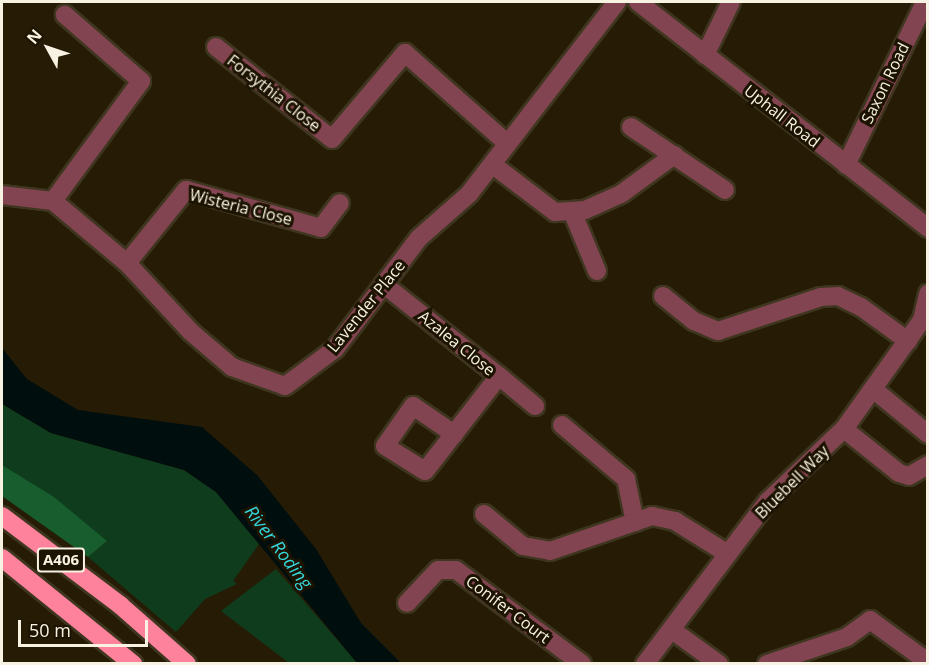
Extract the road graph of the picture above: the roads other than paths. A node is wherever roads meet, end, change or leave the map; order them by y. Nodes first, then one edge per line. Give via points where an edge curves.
1 (617, 2) edge
2 (638, 2) edge
3 (731, 2) edge
4 (925, 2) edge
5 (65, 15) dead end
6 (216, 47) dead end
7 (705, 55) junction
8 (631, 127) dead end
9 (508, 144) junction
10 (675, 155) junction
11 (493, 165) junction
12 (846, 165) junction
13 (725, 190) dead end
14 (2, 195) edge
15 (53, 201) junction
16 (340, 203) dead end
17 (572, 211) junction
18 (927, 228) edge
19 (127, 263) junction
20 (597, 271) dead end
21 (387, 286) junction
22 (927, 294) edge
23 (663, 296) dead end
24 (908, 341) junction
25 (499, 376) junction
26 (873, 389) junction
27 (535, 406) dead end
28 (562, 425) dead end
29 (844, 429) junction
30 (454, 434) dead end
31 (927, 434) edge
32 (927, 465) edge
33 (483, 514) dead end
34 (2, 516) edge
35 (635, 522) junction
36 (728, 554) junction
37 (2, 558) edge
38 (406, 603) dead end
39 (672, 630) junction
40 (923, 661) edge
41 (133, 663) edge
42 (187, 663) edge
43 (582, 663) edge
44 (645, 663) edge
45 (719, 663) edge
46 (767, 663) edge

1 - 9 street, Lavender Place
2 - 7 street, Uphall Road
3 - 7 street
4 - 12 street, Saxon Road
5 - 15 street via 141,81
6 - 9 street, Forsythia Close via 332,139 405,53
7 - 12 street, Uphall Road
8 - 10 street
9 - 11 street, Lavender Place
10 - 13 street
10 - 17 street via 621,194 585,210
11 - 17 street via 555,212
11 - 21 street, Lavender Place via 419,238
12 - 18 street, Uphall Road
14 - 15 street
15 - 19 street, Lavender Place
16 - 19 street, Wisteria Close via 321,228 186,190
17 - 20 street
19 - 21 street, Lavender Place via 191,332 232,367 285,386 335,349
21 - 25 street, Azalea Close
22 - 24 street, Bluebell Way via 922,320
23 - 24 street via 694,321 718,331 821,297 838,296
24 - 26 street, Bluebell Way
25 - 27 street
25 - 30 street, Azalea Close
26 - 29 street, Bluebell Way
26 - 31 street
28 - 35 street via 626,479
29 - 32 street via 899,473 909,476
29 - 36 street, Bluebell Way via 768,501
33 - 35 street via 523,546 550,550
34 - 42 highway, A406 via 120,604
35 - 36 street via 652,516 675,521
36 - 39 street, Bluebell Way
37 - 41 highway, A406
38 - 43 street, Conifer Court via 438,570 456,570
39 - 44 street, Bluebell Way
39 - 45 street
40 - 46 street via 870,620 847,637

